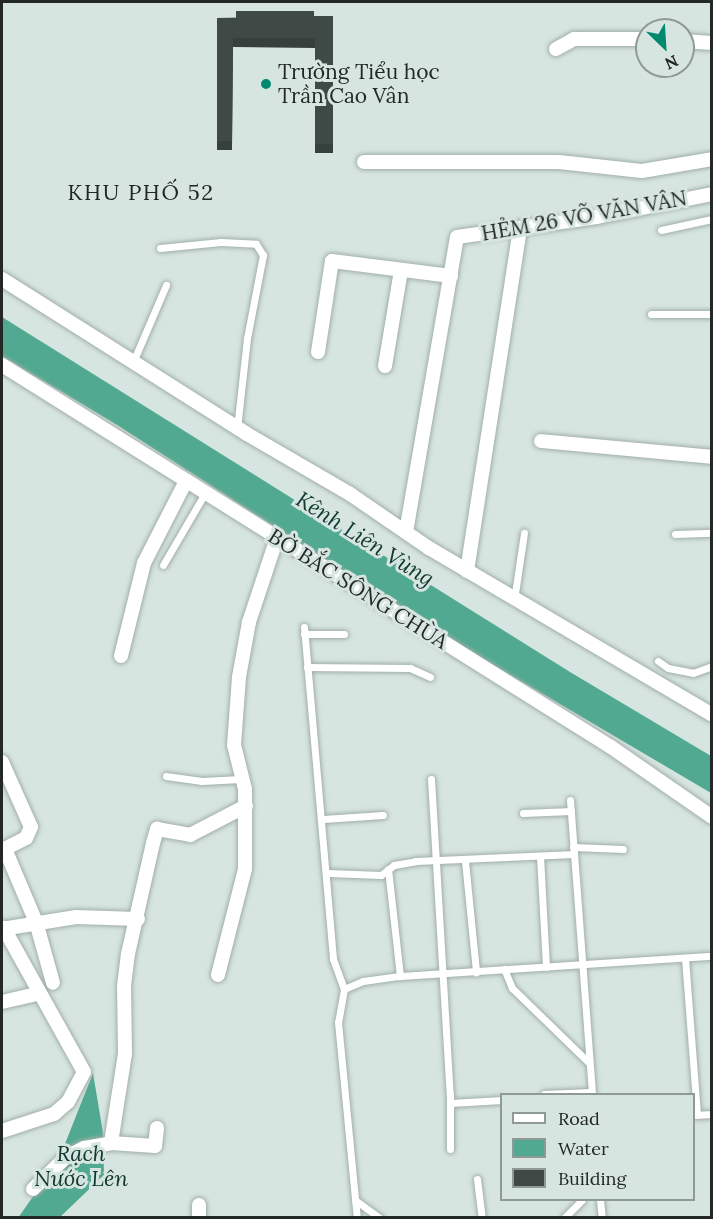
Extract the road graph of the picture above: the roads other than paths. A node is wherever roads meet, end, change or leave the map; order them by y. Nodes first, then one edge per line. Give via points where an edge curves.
1 (635, 39) edge
2 (695, 42) edge
3 (711, 43) edge
4 (556, 49) dead end
5 (711, 159) edge
6 (364, 162) dead end
7 (711, 194) edge
8 (711, 219) edge
9 (520, 228) junction
10 (662, 230) dead end
11 (160, 248) dead end
12 (401, 270) junction
13 (451, 276) junction
14 (2, 279) edge
15 (166, 285) dead end
16 (651, 314) dead end
17 (711, 314) edge
18 (318, 352) dead end
19 (133, 362) junction
20 (2, 365) edge
21 (385, 366) dead end
22 (237, 428) junction
23 (541, 441) dead end
24 (711, 457) edge
25 (186, 481) junction
26 (205, 493) junction
27 (406, 532) junction
28 (524, 533) dead end
29 (711, 533) edge
30 (675, 534) dead end
31 (277, 538) junction
32 (163, 565) dead end
33 (467, 571) junction
34 (514, 600) junction
35 (344, 634) dead end
36 (121, 656) dead end
37 (658, 661) dead end
38 (711, 666) edge
39 (308, 667) junction
40 (430, 677) dead end
41 (711, 715) edge
42 (2, 762) edge
43 (166, 776) dead end
44 (241, 779) junction
45 (431, 779) dead end
46 (570, 800) dead end
47 (246, 806) junction
48 (571, 811) junction
49 (523, 813) dead end
50 (383, 815) dead end
51 (711, 816) edge
52 (323, 819) junction
53 (623, 849) dead end
54 (3, 850) edge
55 (574, 850) junction
56 (540, 856) junction
57 (465, 861) junction
58 (437, 862) junction
59 (388, 869) junction
60 (328, 873) junction
61 (138, 919) junction
62 (36, 922) junction
63 (3, 929) edge
64 (711, 956) edge
65 (685, 958) junction
66 (581, 965) junction
67 (546, 967) junction
68 (504, 969) junction
69 (476, 972) junction
70 (443, 974) junction
71 (218, 975) dead end
72 (400, 976) junction
73 (53, 983) dead end
74 (344, 989) junction
75 (37, 994) junction
76 (2, 1002) edge
77 (589, 1064) junction
78 (591, 1093) edge
79 (694, 1093) edge
80 (500, 1100) edge
81 (450, 1102) junction
82 (711, 1114) edge
83 (695, 1115) edge
84 (157, 1128) dead end
85 (2, 1131) edge
86 (111, 1143) junction
87 (450, 1149) dead end
88 (477, 1179) dead end
89 (33, 1189) dead end
90 (355, 1200) junction
91 (581, 1201) edge
92 (600, 1201) edge
93 (357, 1218) edge
94 (380, 1218) edge
95 (482, 1218) edge
96 (564, 1218) edge
97 (602, 1218) edge

1 - 4 street via 574,39
2 - 3 street
5 - 6 street via 642,171 559,162
7 - 9 street, HẺM 26 VÕ VĂN VÂN
8 - 10 lane
9 - 13 street, HẺM 26 VÕ VĂN VÂN via 457,237
9 - 33 street
11 - 22 lane via 221,242 256,244 263,255 247,338
12 - 13 street
12 - 18 street via 332,261
12 - 21 street
13 - 27 street
14 - 19 street
15 - 19 lane
16 - 17 lane
19 - 22 street
20 - 25 street, BỜ BẮC SÔNG CHÙA
22 - 27 street via 298,461
23 - 24 street
25 - 26 street, BỜ BẮC SÔNG CHÙA
25 - 36 street via 144,563
26 - 31 street, BỜ BẮC SÔNG CHÙA
26 - 32 lane
27 - 33 street
28 - 34 lane
29 - 30 lane
31 - 44 street via 249,622 239,677 234,745
31 - 51 street, BỜ BẮC SÔNG CHÙA via 611,747
33 - 34 street
34 - 41 street
35 - 39 lane via 304,631
37 - 38 lane via 668,668 693,673
39 - 40 lane via 410,668
39 - 52 lane
42 - 54 street via 32,827 31,834
43 - 44 lane via 202,781
44 - 47 street
45 - 58 lane
46 - 48 lane
47 - 61 street via 190,835 158,829
47 - 71 street via 245,869
48 - 49 lane
48 - 55 lane
50 - 52 lane
52 - 60 lane
53 - 55 lane
54 - 62 street
55 - 56 lane
55 - 66 lane
56 - 57 lane
56 - 67 lane
57 - 58 lane
57 - 69 lane
58 - 59 lane via 405,863
58 - 70 lane
59 - 60 lane via 381,875
59 - 72 lane
60 - 74 lane via 333,959
61 - 62 street via 89,917
61 - 86 street via 124,986 125,1054
62 - 63 street
62 - 73 street
63 - 75 street
64 - 65 lane
65 - 66 lane
65 - 79 lane
66 - 67 lane
66 - 77 lane
67 - 68 lane
68 - 69 lane
68 - 77 lane via 512,988
69 - 70 lane
70 - 72 lane
70 - 81 lane
72 - 74 lane via 363,981
74 - 90 lane via 338,1022
75 - 76 street
75 - 85 street via 80,1062 83,1075 68,1102 54,1114
77 - 78 lane
80 - 81 lane
81 - 87 lane
82 - 83 lane
84 - 86 street via 155,1146
86 - 89 street via 84,1148 66,1157
88 - 95 lane
90 - 93 lane
90 - 94 lane
91 - 96 lane
92 - 97 lane

